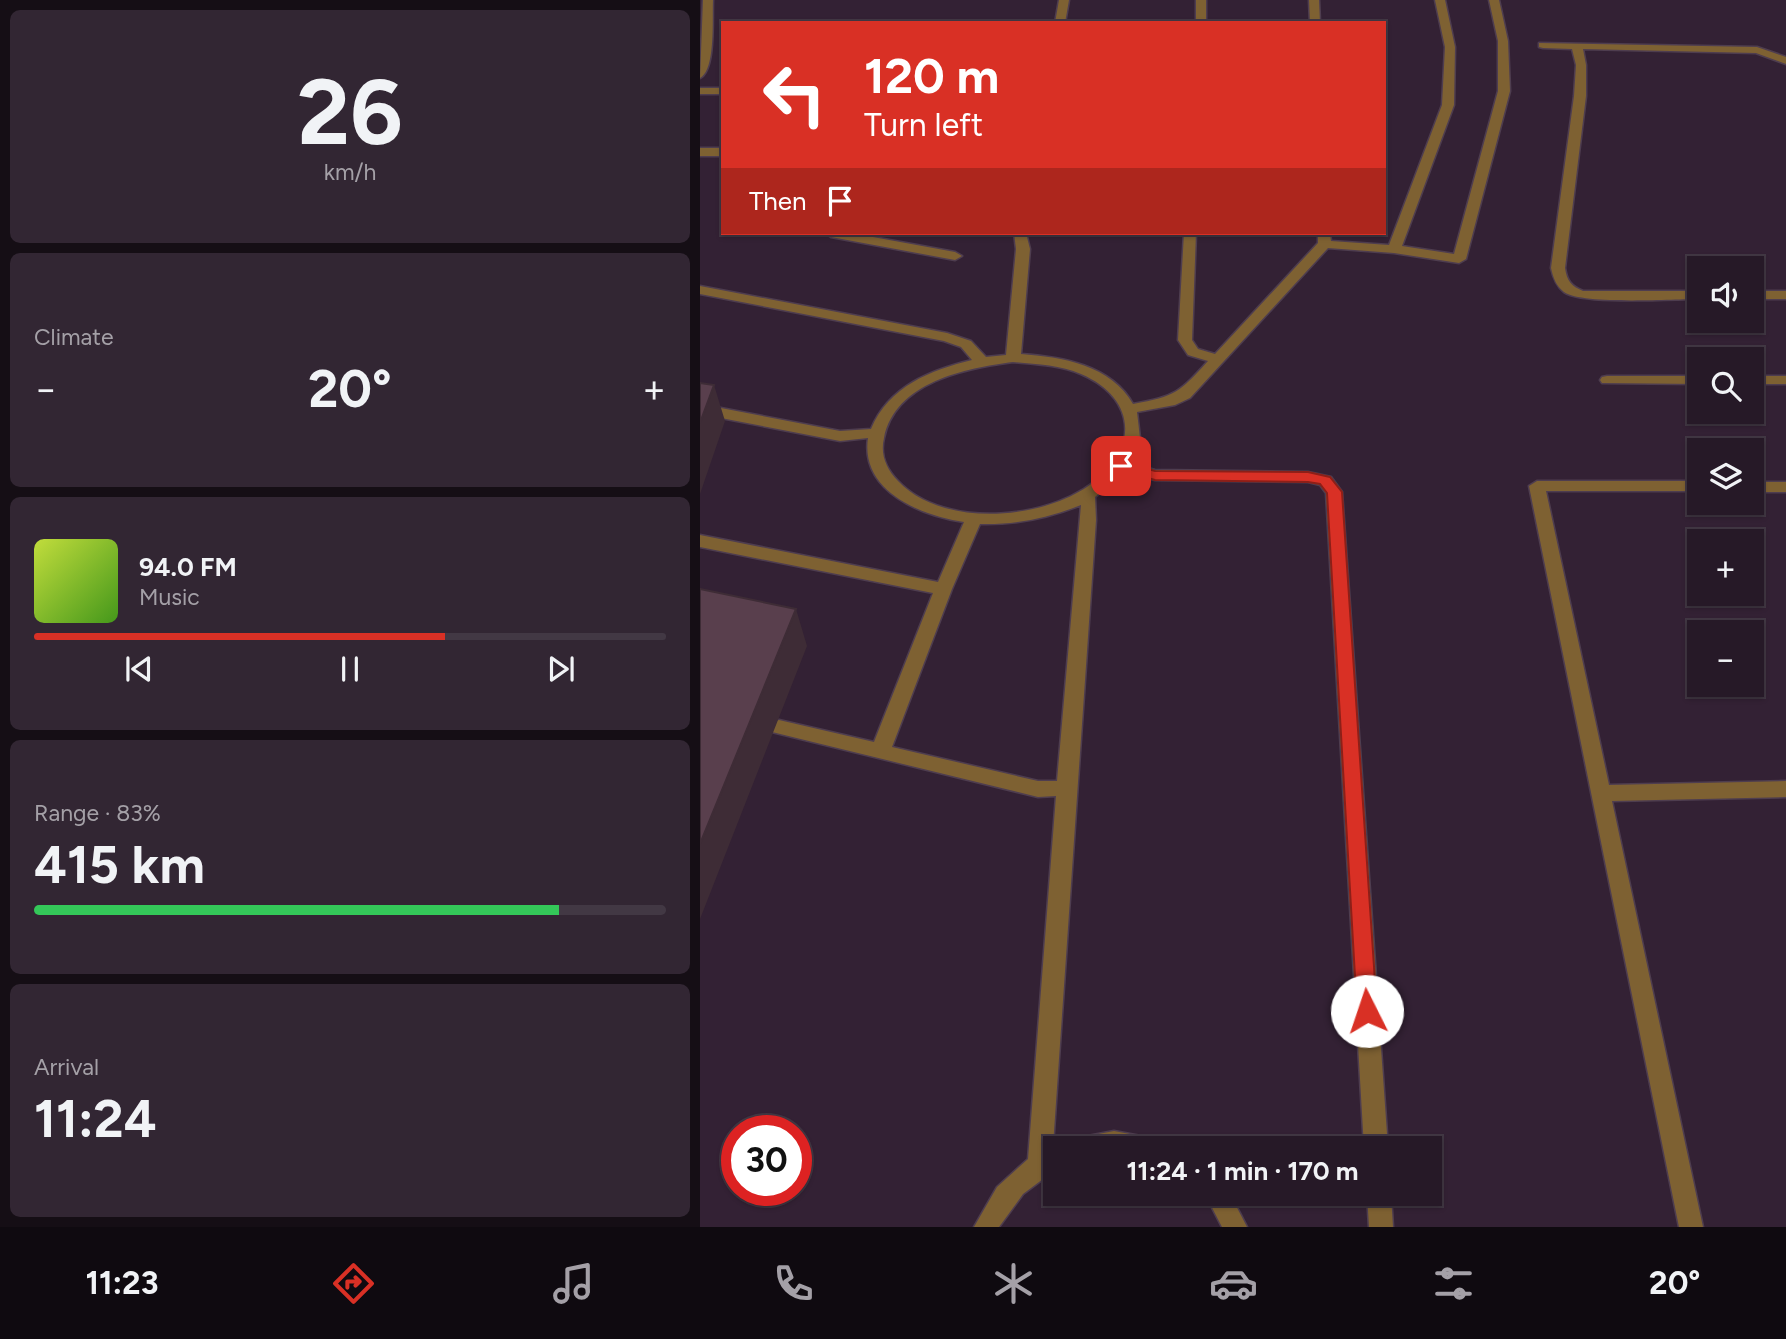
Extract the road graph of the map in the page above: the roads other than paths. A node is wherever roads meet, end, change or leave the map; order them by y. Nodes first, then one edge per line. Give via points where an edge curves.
1 (708, 0) edge
2 (1064, 0) edge
3 (1201, 0) edge
4 (1314, 0) edge
5 (1440, 0) edge
6 (1494, 0) edge
7 (1060, 21) edge
8 (1200, 21) edge
9 (1315, 21) edge
10 (1543, 45) dead end
11 (1577, 46) junction
12 (1786, 61) edge
13 (700, 75) edge
14 (700, 91) edge
15 (721, 91) edge
16 (700, 152) edge
17 (721, 152) edge
18 (842, 235) edge
19 (1020, 235) edge
20 (1190, 235) edge
21 (1324, 238) edge
22 (1394, 249) junction
23 (955, 256) dead end
24 (700, 290) edge
25 (1687, 295) edge
26 (1764, 295) edge
27 (1786, 295) edge
28 (1013, 358) junction
29 (1219, 360) junction
30 (981, 361) junction
31 (1607, 380) dead end
32 (1687, 380) edge
33 (1764, 380) edge
34 (1786, 380) edge
35 (700, 409) edge
36 (1129, 409) junction
37 (876, 433) junction
38 (1121, 466) junction
39 (1687, 486) edge
40 (1764, 487) edge
41 (1786, 487) edge
42 (1086, 495) junction
43 (974, 519) junction
44 (700, 541) edge
45 (943, 589) junction
46 (779, 727) dead end
47 (880, 752) junction
48 (1066, 788) junction
49 (1786, 789) edge
50 (1601, 793) junction
51 (1049, 1136) edge
52 (1375, 1136) edge
53 (1043, 1165) edge
54 (1224, 1206) edge
55 (1380, 1206) edge
56 (986, 1227) edge
57 (1235, 1227) edge
58 (1381, 1227) edge
59 (1691, 1227) edge

1 - 13 street via 712,24
2 - 7 street
3 - 8 street
4 - 9 street
5 - 22 street via 1450,47 1448,105
6 - 22 street via 1503,41 1504,91 1459,259
10 - 11 street
11 - 12 street via 1757,50
11 - 25 street via 1580,96 1560,280 1567,290 1582,295
14 - 15 street
16 - 17 street
18 - 23 street
19 - 28 street
20 - 29 street via 1185,340 1193,352
21 - 22 street
21 - 29 street
24 - 30 street via 947,337 966,344
26 - 27 street
28 - 30 street
28 - 36 street via 1064,363 1086,371 1112,387
29 - 36 street via 1185,395
30 - 37 street via 943,373 903,396
31 - 32 street
33 - 34 street
35 - 37 street via 840,436
36 - 38 street via 1134,428
37 - 43 street via 875,457 885,480 906,499 936,512
38 - 42 street
38 - 52 street via 1155,475 1308,477 1325,481 1334,492
39 - 50 street via 1537,486
40 - 41 street
42 - 43 street via 1052,510 1014,518
42 - 48 street via 1088,520
43 - 45 street
44 - 45 street
45 - 47 street
46 - 47 street
47 - 48 street via 1038,789
48 - 51 street
49 - 50 street
50 - 59 street
53 - 56 street via 1009,1191
54 - 57 street
55 - 58 street

